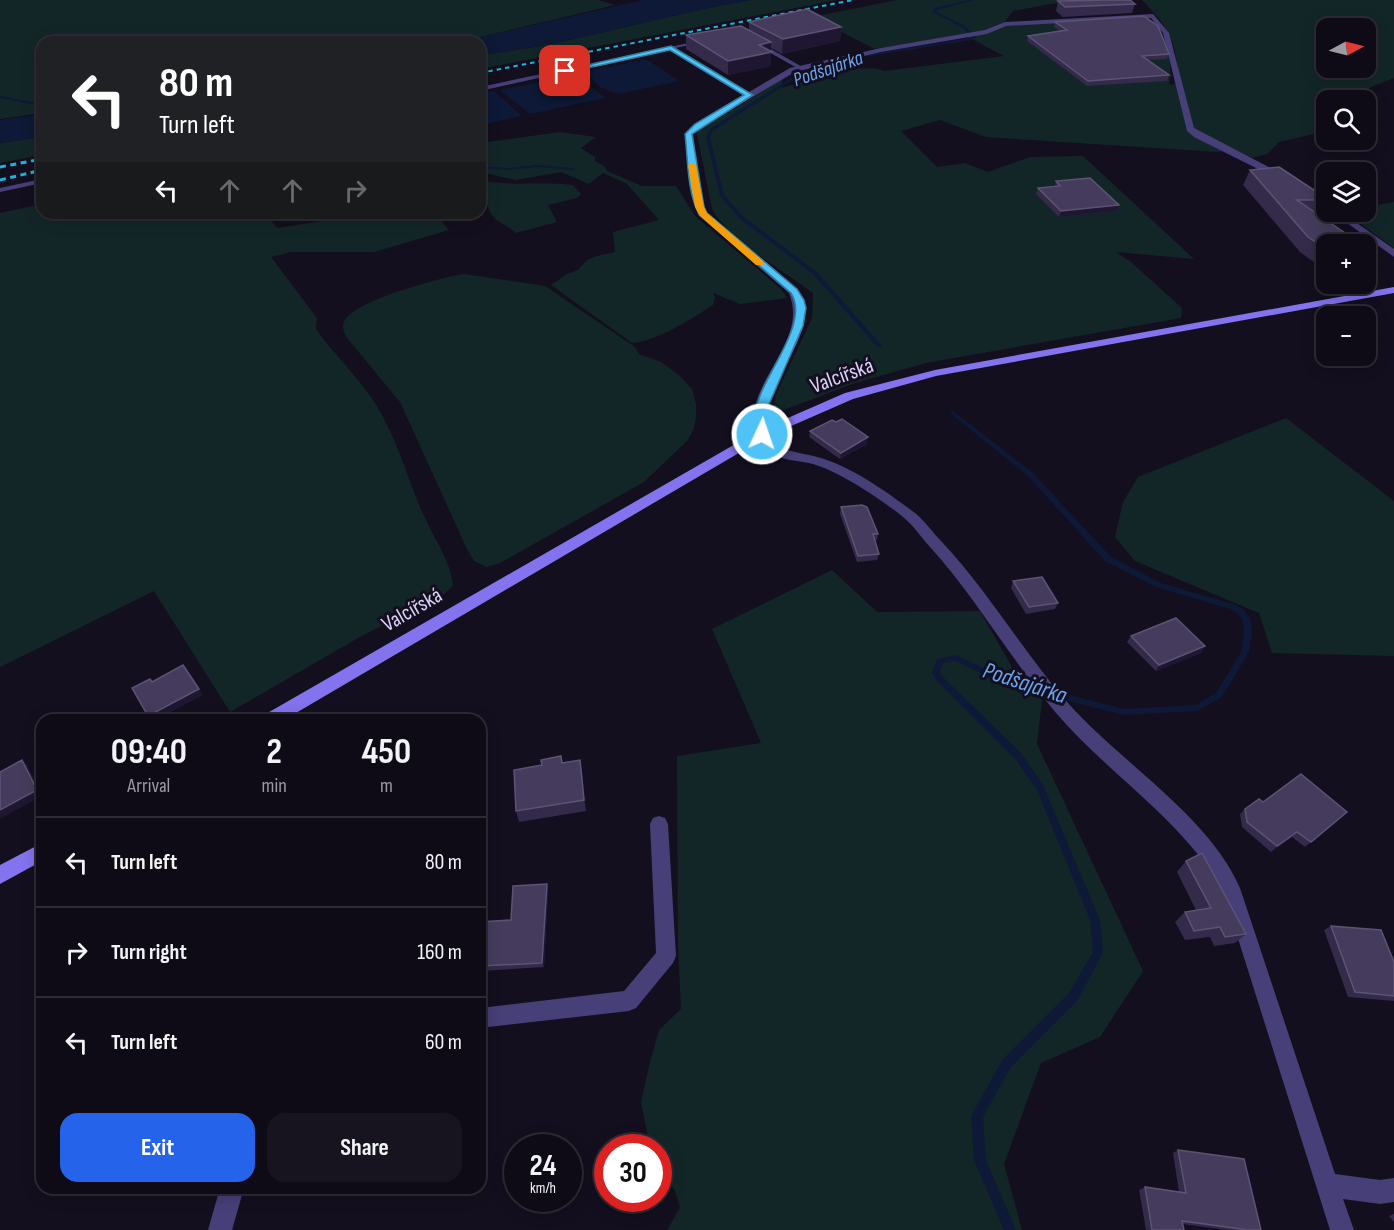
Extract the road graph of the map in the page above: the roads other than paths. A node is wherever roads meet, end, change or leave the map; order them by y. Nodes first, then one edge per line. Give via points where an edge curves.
1 (710, 40) edge
2 (751, 41) edge
3 (671, 48) junction
4 (801, 68) junction
5 (486, 88) edge
6 (749, 95) junction
7 (1285, 180) edge
8 (36, 182) edge
9 (0, 190) edge
10 (1350, 222) edge
11 (1394, 254) edge
12 (1394, 290) edge
13 (762, 434) junction
14 (280, 714) edge
15 (658, 824) dead end
16 (36, 854) edge
17 (0, 875) edge
18 (486, 1017) edge
19 (1328, 1185) junction
20 (1394, 1190) edge
21 (230, 1194) edge
22 (220, 1230) edge
23 (1342, 1230) edge

1 - 3 lane
2 - 4 lane
3 - 5 lane
3 - 6 lane
4 - 6 street
4 - 7 street via 977,34 1005,24 1153,16 1166,33 1190,129
6 - 13 street via 689,134 703,214 800,300 798,326 761,409
8 - 9 lane
10 - 11 street
12 - 13 main road, Valcířská via 935,372 849,396
13 - 14 main road, Valcířská
13 - 19 street via 780,453 844,471 908,514 964,575 1063,709 1196,837 1220,867 1231,888
15 - 18 street via 666,956 629,1001
16 - 17 main road
19 - 20 street via 1380,1192
19 - 23 street
21 - 22 street

